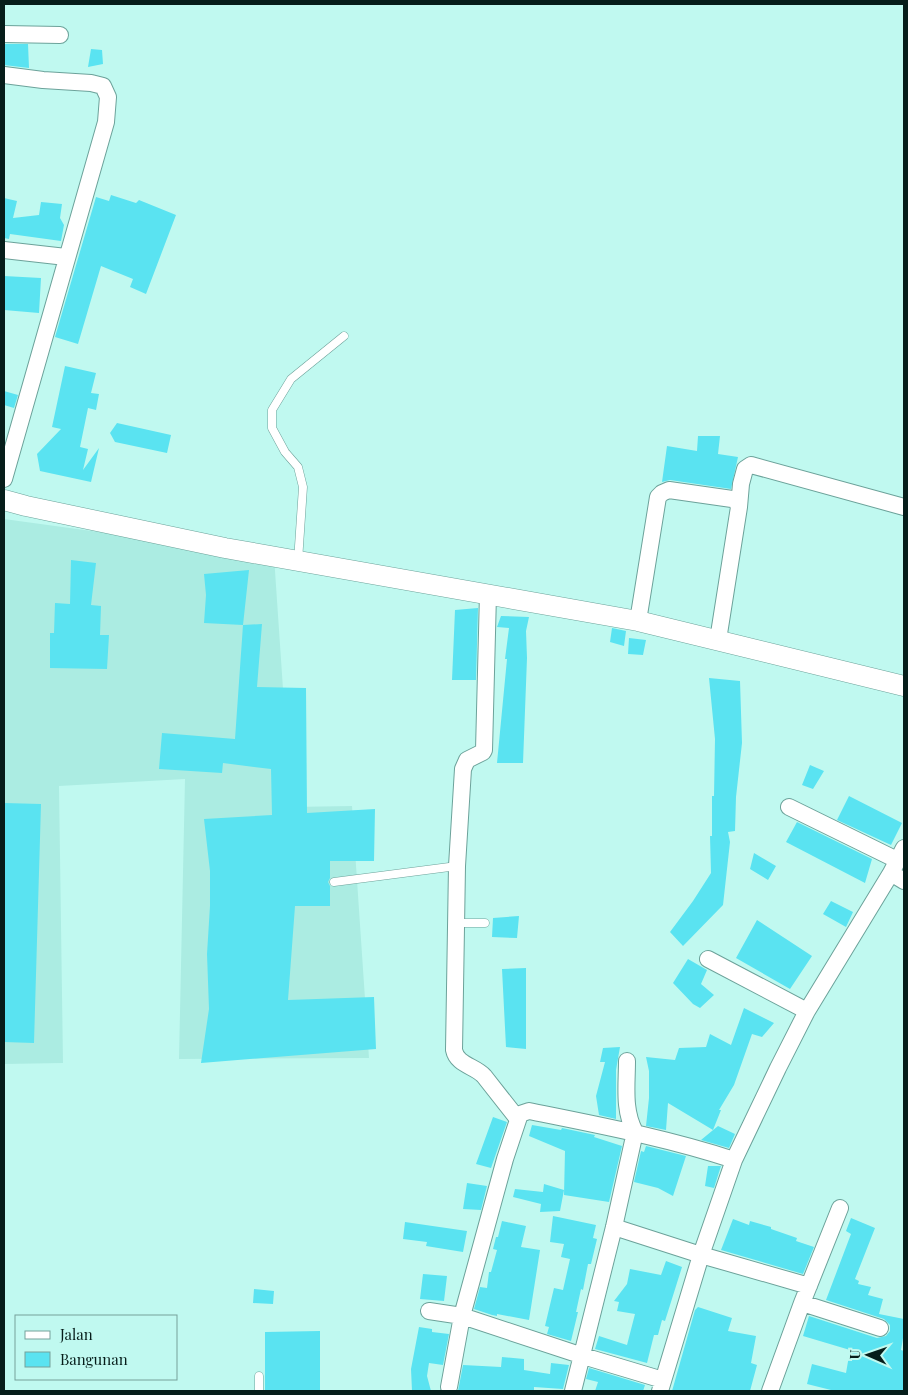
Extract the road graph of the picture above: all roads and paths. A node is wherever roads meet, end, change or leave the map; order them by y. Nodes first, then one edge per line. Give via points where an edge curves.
1 (4, 34) edge
2 (60, 35) dead end
3 (4, 76) edge
4 (4, 250) edge
5 (66, 257) junction
6 (344, 336) dead end
7 (4, 479) edge
8 (4, 500) edge
9 (739, 503) junction
10 (904, 507) edge
11 (298, 561) junction
12 (488, 594) junction
13 (638, 621) junction
14 (718, 640) junction
15 (904, 686) edge
16 (789, 807) dead end
17 (899, 865) edge
18 (457, 866) junction
19 (334, 882) dead end
20 (456, 923) junction
21 (485, 923) dead end
22 (708, 959) dead end
23 (807, 1011) junction
24 (627, 1061) dead end
25 (518, 1118) junction
26 (635, 1132) junction
27 (734, 1160) junction
28 (840, 1208) dead end
29 (614, 1226) junction
30 (701, 1255) junction
31 (809, 1286) junction
32 (802, 1303) junction
33 (429, 1310) dead end
34 (462, 1316) junction
35 (880, 1328) dead end
36 (583, 1356) junction
37 (259, 1376) dead end
38 (661, 1385) edge
39 (450, 1387) dead end
40 (259, 1391) edge
41 (573, 1391) edge
42 (770, 1391) edge

1 - 2 street
3 - 5 street via 92,83 103,86 108,97 106,122
4 - 5 street
5 - 7 street
6 - 11 lane via 291,379 272,410 272,428 298,467 303,487
8 - 11 street
9 - 10 street via 746,469 752,465
9 - 13 street via 732,499 669,490 658,497
9 - 14 street
11 - 12 street
12 - 13 street
12 - 18 street via 485,747 484,752 467,760 464,766
13 - 14 street
14 - 15 street
16 - 17 street
17 - 23 street
18 - 19 lane
18 - 20 street
20 - 21 lane
20 - 25 street via 454,1054 484,1076
22 - 23 street
23 - 27 street
24 - 26 street via 626,1106
25 - 26 street via 529,1111
25 - 34 street
26 - 27 street
26 - 29 street
27 - 30 street
28 - 31 street
29 - 30 street
29 - 36 street
30 - 31 street
30 - 38 street
31 - 32 street
32 - 35 street
32 - 42 street
33 - 34 street
34 - 36 street
34 - 39 street
36 - 38 street
36 - 41 street
37 - 40 lane

